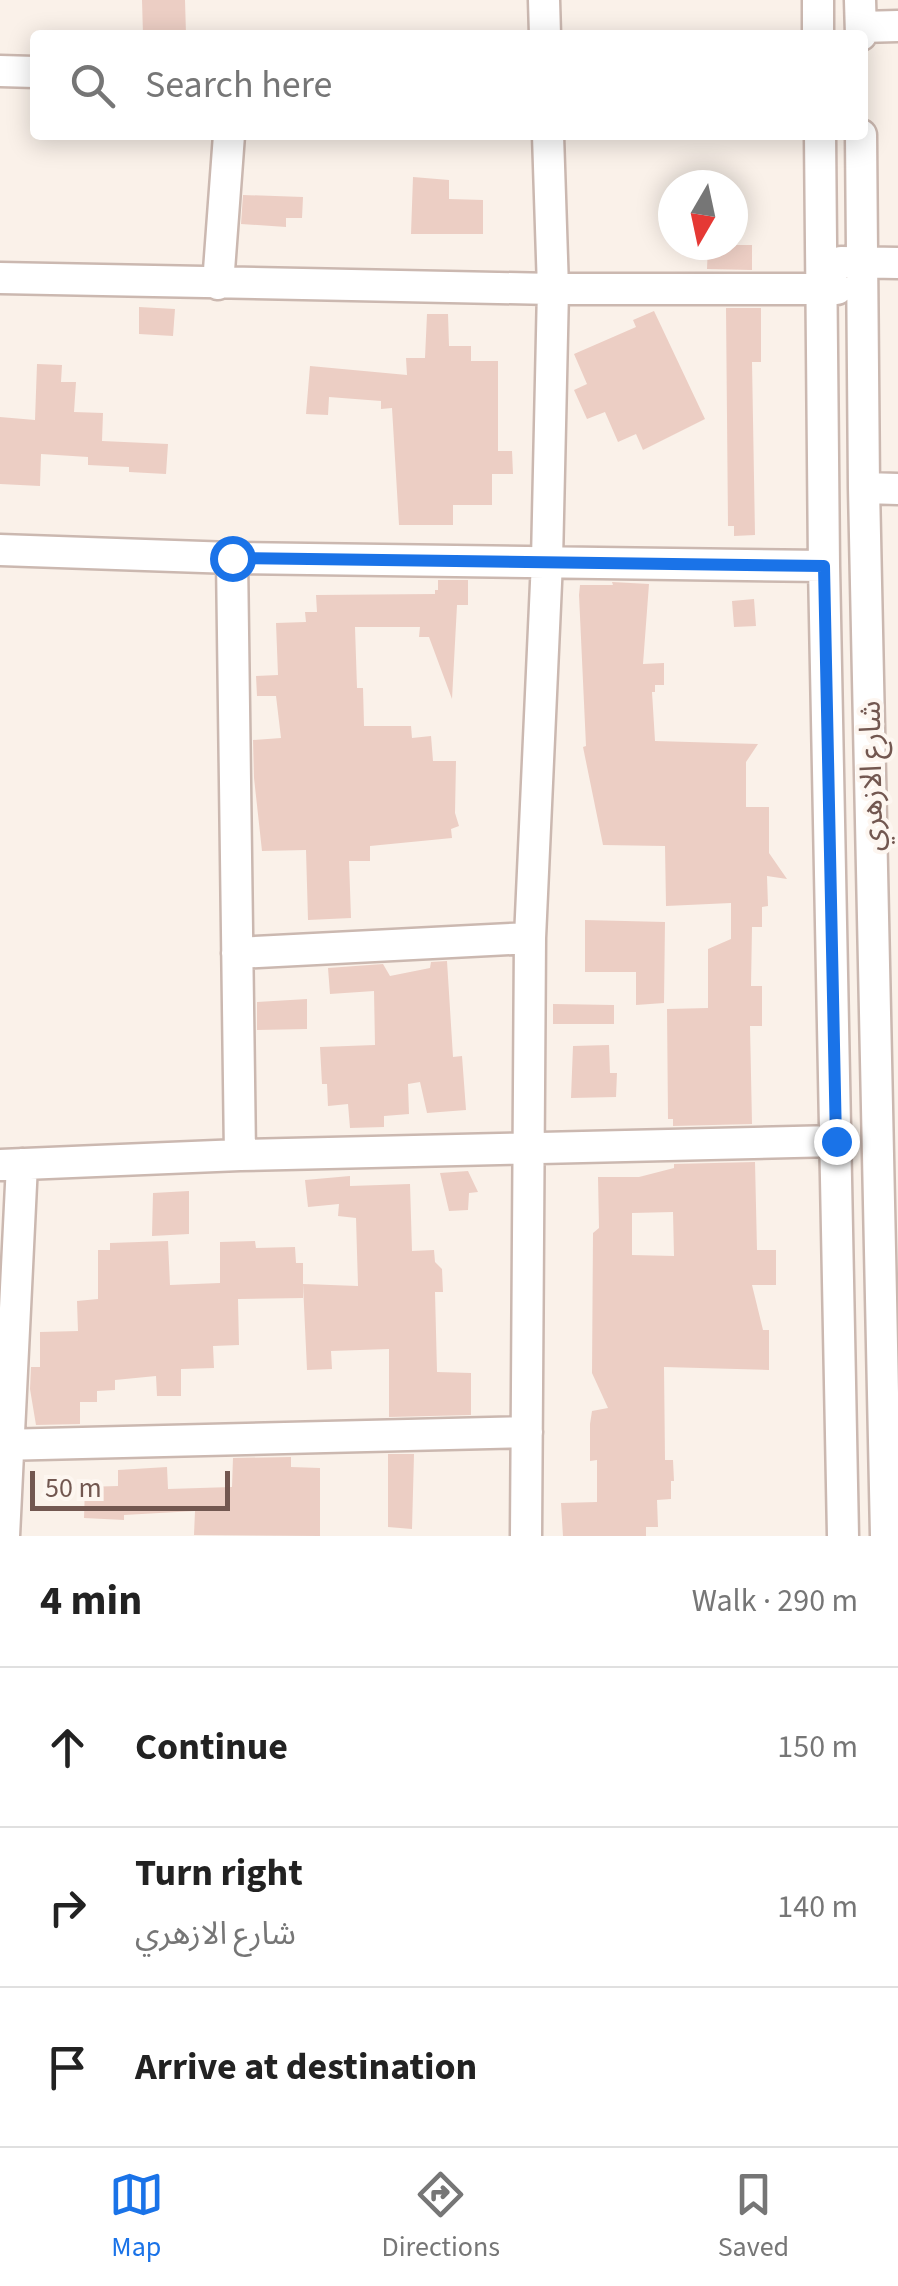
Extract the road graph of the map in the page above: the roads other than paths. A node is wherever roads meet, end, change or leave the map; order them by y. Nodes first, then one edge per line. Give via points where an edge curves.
1 (544, 0) edge
2 (818, 0) edge
3 (860, 21) edge
4 (898, 26) edge
5 (545, 30) edge
6 (818, 30) edge
7 (0, 72) edge
8 (30, 72) edge
9 (229, 140) edge
10 (548, 140) edge
11 (820, 140) edge
12 (861, 140) edge
13 (898, 263) edge
14 (820, 275) junction
15 (862, 277) junction
16 (0, 278) edge
17 (218, 284) junction
18 (553, 289) junction
19 (864, 488) junction
20 (898, 489) edge
21 (0, 550) edge
22 (232, 558) junction
23 (548, 561) junction
24 (824, 566) junction
25 (884, 697) edge
26 (885, 927) edge
27 (530, 938) junction
28 (238, 953) junction
29 (836, 1141) junction
30 (530, 1148) junction
31 (888, 1153) edge
32 (240, 1155) junction
33 (11, 1164) edge
34 (889, 1346) edge
35 (527, 1432) junction
36 (4, 1445) edge
37 (4, 1536) edge
38 (526, 1536) edge
39 (843, 1536) edge
40 (886, 1536) edge

1 - 5 street
2 - 6 street
3 - 4 street
7 - 8 street
9 - 17 street
10 - 18 street
11 - 14 street, شارع الازهري
12 - 15 street, شارع الازهري
13 - 15 street
14 - 15 street
14 - 18 street
14 - 24 street, شارع الازهري
15 - 19 street, شارع الازهري
16 - 17 street
17 - 18 street
18 - 23 street
19 - 20 street
19 - 25 street, شارع الازهري
21 - 22 street
22 - 23 street
22 - 28 street
23 - 24 street
23 - 27 street
24 - 29 street, شارع الازهري
25 - 26 street, شارع الازهري
26 - 31 street, شارع الازهري
27 - 28 street
27 - 30 street
28 - 32 street
29 - 30 street
29 - 39 street, شارع الازهري
30 - 32 street
30 - 35 street
31 - 34 street, شارع الازهري
32 - 33 street
33 - 36 street
34 - 40 street, شارع الازهري
35 - 36 street
35 - 38 street
36 - 37 street

